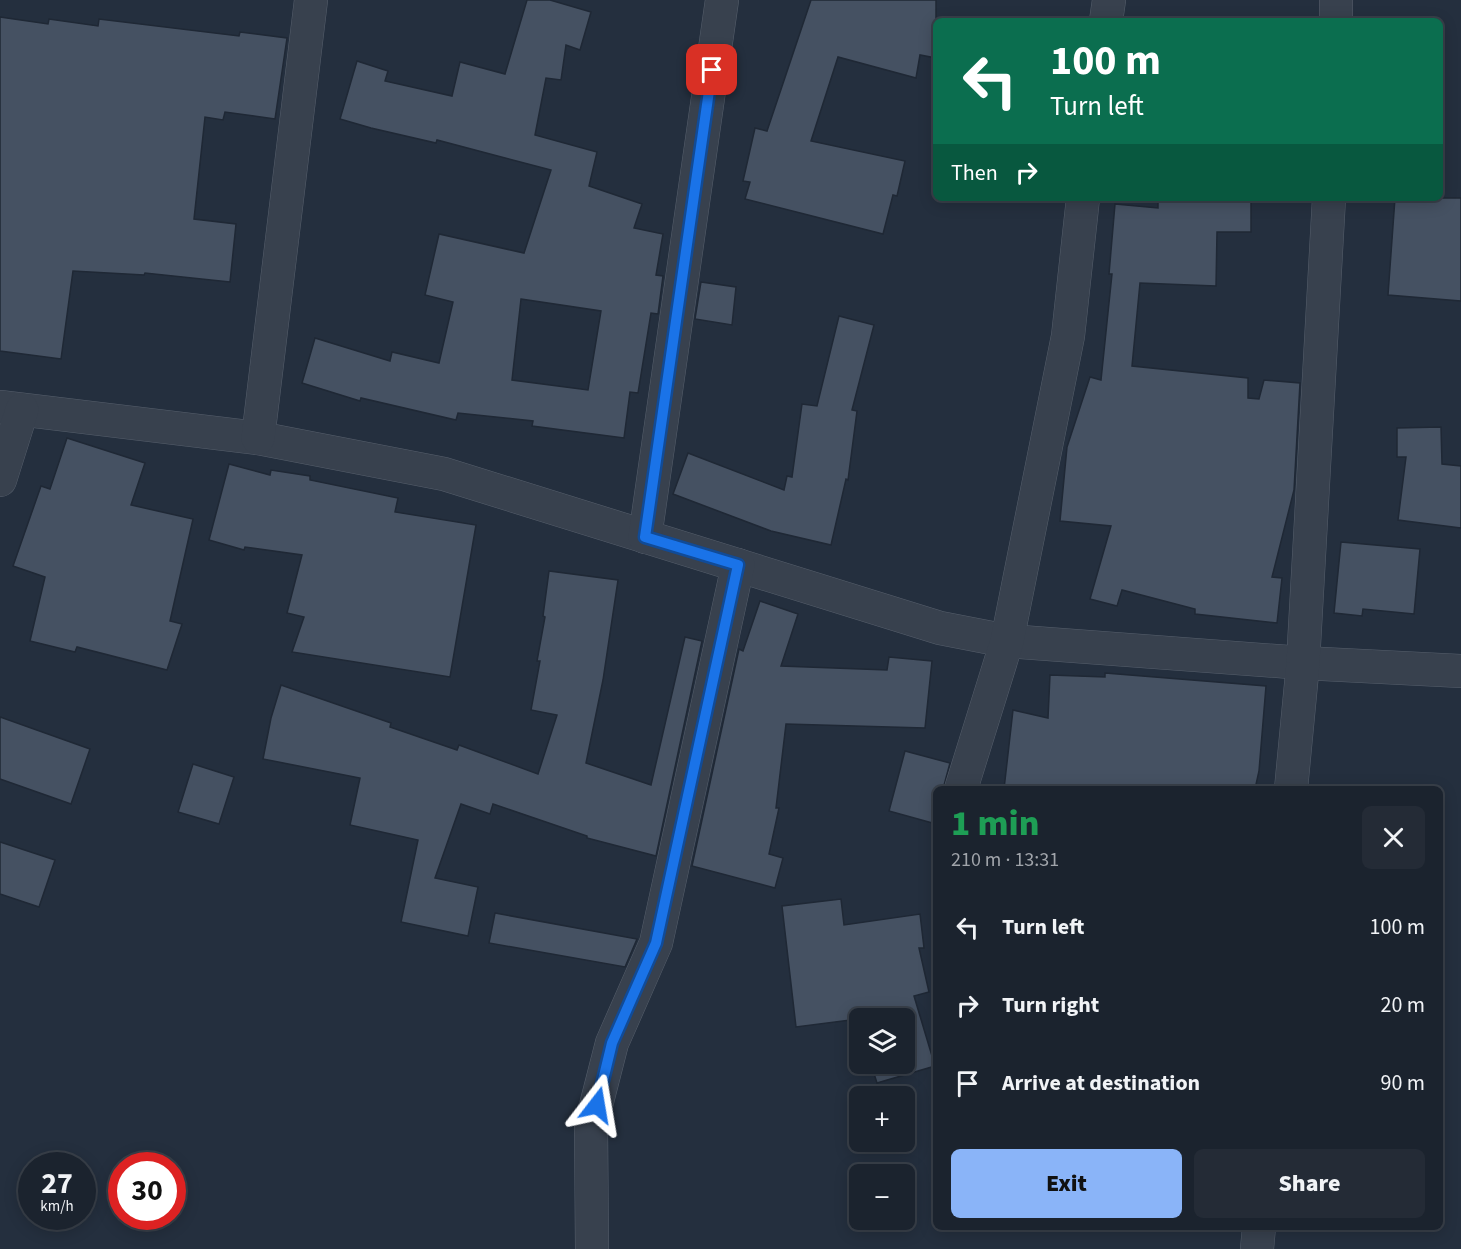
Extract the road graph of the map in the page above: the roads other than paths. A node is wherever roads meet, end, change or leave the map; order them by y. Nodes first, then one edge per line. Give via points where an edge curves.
1 (311, 0) edge
2 (722, 0) edge
3 (1109, 0) edge
4 (1336, 0) edge
5 (1106, 18) edge
6 (1336, 18) edge
7 (1083, 201) edge
8 (1329, 201) edge
9 (11, 409) edge
10 (258, 438) junction
11 (0, 480) edge
12 (645, 537) junction
13 (738, 565) junction
14 (1007, 641) junction
15 (1303, 663) junction
16 (1461, 671) edge
17 (962, 786) edge
18 (1291, 786) edge
19 (1259, 1230) edge
20 (592, 1249) edge
21 (1257, 1249) edge

1 - 10 street
2 - 12 street
3 - 5 street
4 - 6 street
7 - 14 street via 1068,336
8 - 15 street
9 - 10 street
9 - 11 street
10 - 12 street via 444,474
12 - 13 street
13 - 14 street via 940,628
13 - 20 street via 656,943 612,1043 591,1125
14 - 15 street
14 - 17 street
15 - 16 street
15 - 18 street
19 - 21 street

